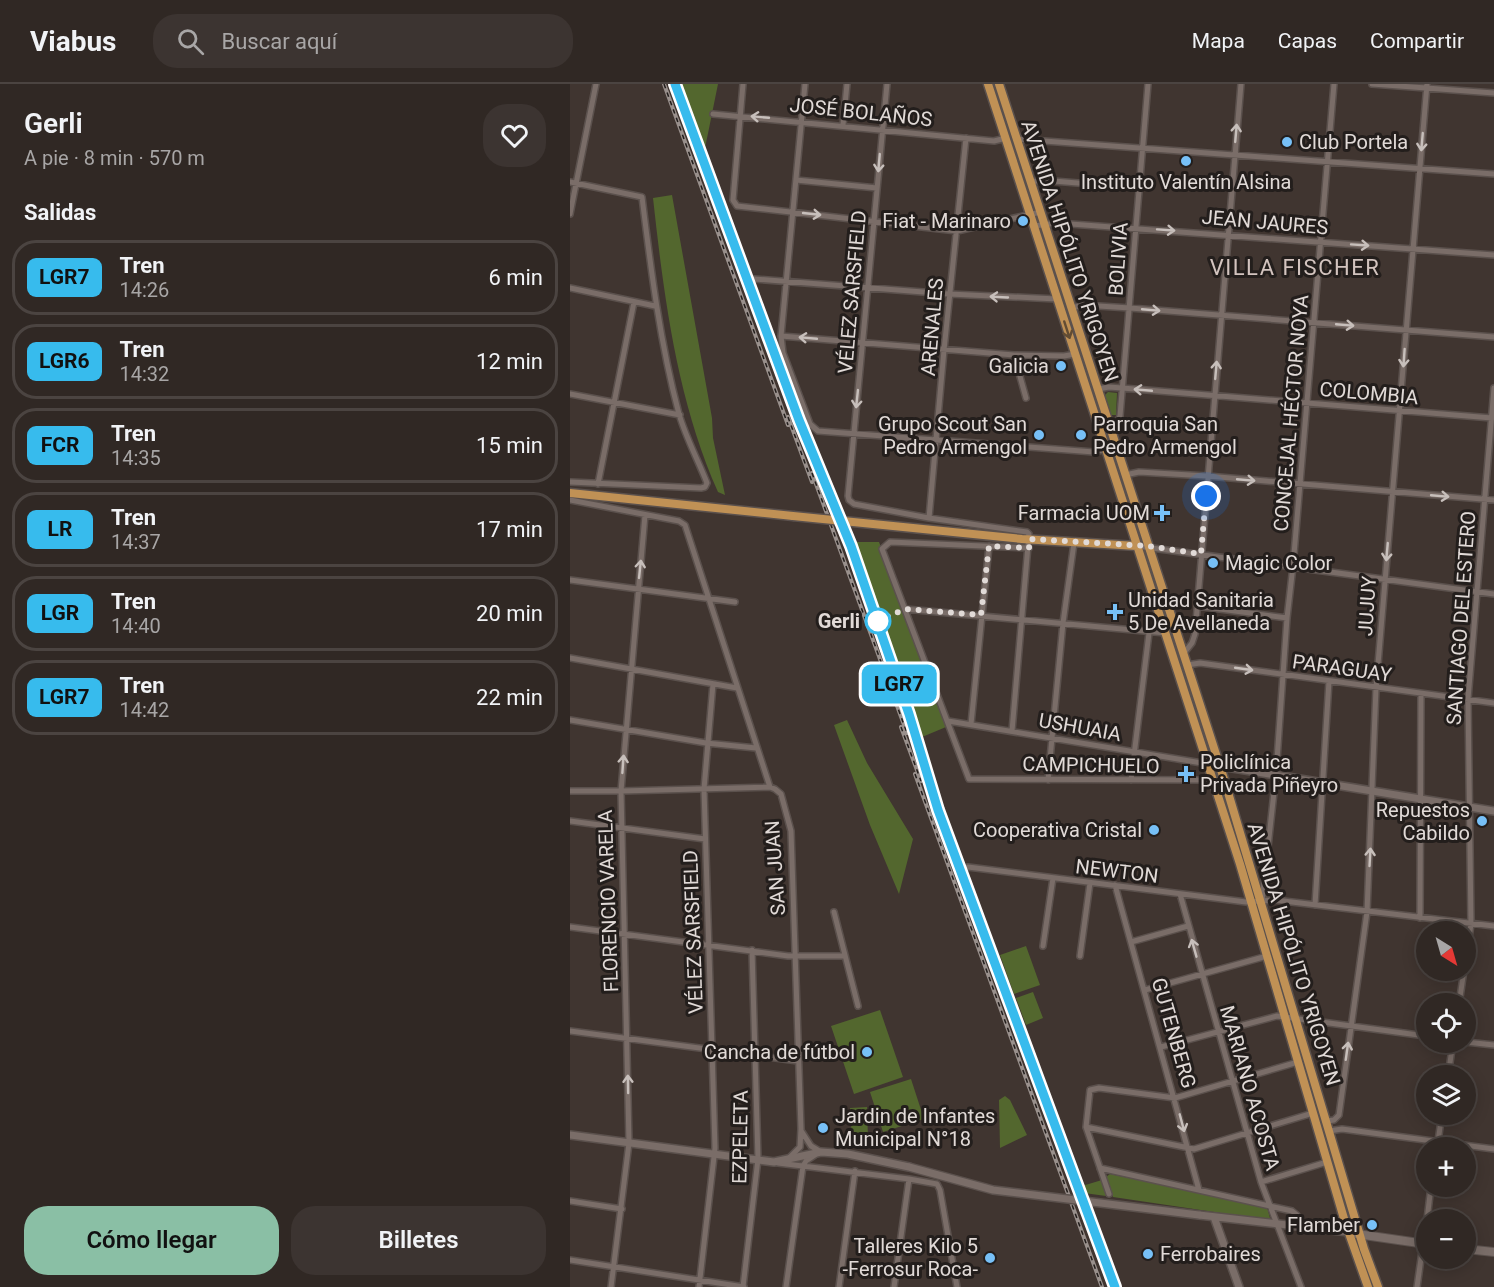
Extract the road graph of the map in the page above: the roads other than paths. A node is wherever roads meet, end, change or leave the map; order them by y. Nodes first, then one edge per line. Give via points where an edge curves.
1 (596, 84) edge
2 (743, 84) edge
3 (805, 84) edge
4 (847, 84) edge
5 (887, 84) edge
6 (988, 84) edge
7 (999, 84) edge
8 (1148, 84) edge
9 (1241, 84) edge
10 (1334, 84) edge
11 (1372, 84) edge
12 (1427, 86) edge
13 (1494, 93) edge
14 (713, 114) dead end
15 (739, 116) junction
16 (801, 121) junction
17 (843, 125) junction
18 (882, 129) junction
19 (966, 138) junction
20 (1006, 138) junction
21 (1017, 139) junction
22 (1143, 147) junction
23 (1235, 154) junction
24 (1327, 162) junction
25 (1420, 169) junction
26 (1494, 174) edge
27 (796, 180) junction
28 (1031, 182) junction
29 (573, 183) edge
30 (877, 188) junction
31 (1139, 188) junction
32 (792, 212) junction
33 (1041, 212) junction
34 (570, 214) edge
35 (1030, 214) junction
36 (874, 221) junction
37 (1045, 224) junction
38 (1034, 226) junction
39 (1136, 228) junction
40 (957, 231) junction
41 (1228, 234) junction
42 (1320, 242) junction
43 (1413, 249) junction
44 (1494, 255) edge
45 (754, 279) dead end
46 (786, 282) junction
47 (570, 288) edge
48 (868, 289) junction
49 (950, 294) junction
50 (1058, 299) junction
51 (634, 302) junction
52 (656, 306) junction
53 (1072, 308) junction
54 (1130, 308) junction
55 (1221, 316) junction
56 (1313, 322) junction
57 (1406, 330) junction
58 (781, 336) junction
59 (1494, 337) edge
60 (863, 343) junction
61 (944, 350) junction
62 (1075, 354) junction
63 (1014, 355) junction
64 (1122, 388) junction
65 (1494, 388) edge
66 (1098, 389) junction
67 (570, 394) edge
68 (1214, 396) junction
69 (1026, 398) dead end
70 (1307, 403) junction
71 (614, 404) junction
72 (1400, 411) junction
73 (680, 415) junction
74 (1493, 418) edge
75 (854, 434) junction
76 (1113, 436) junction
77 (937, 440) junction
78 (1106, 449) junction
79 (1125, 475) junction
80 (1207, 477) junction
81 (570, 482) edge
82 (598, 484) junction
83 (1300, 484) junction
84 (1392, 492) junction
85 (570, 493) edge
86 (570, 500) edge
87 (1485, 500) junction
88 (1494, 500) edge
89 (645, 515) junction
90 (929, 518) junction
91 (1030, 543) junction
92 (1074, 543) junction
93 (989, 546) junction
94 (1137, 546) junction
95 (1148, 546) junction
96 (1201, 554) junction
97 (1293, 566) junction
98 (1384, 579) junction
99 (570, 580) edge
100 (638, 589) junction
101 (1477, 592) junction
102 (1494, 594) edge
103 (708, 598) junction
104 (735, 602) dead end
105 (1197, 606) junction
106 (905, 609) junction
107 (981, 615) junction
108 (1287, 618) junction
109 (1023, 619) junction
110 (1063, 623) junction
111 (1149, 633) junction
112 (1166, 633) junction
113 (1183, 654) junction
114 (570, 658) edge
115 (1187, 665) junction
116 (631, 670) junction
117 (1283, 675) junction
118 (1329, 681) junction
119 (712, 684) junction
120 (737, 688) junction
121 (1376, 688) junction
122 (1421, 694) junction
123 (1468, 699) junction
124 (1494, 703) edge
125 (570, 720) edge
126 (948, 721) junction
127 (971, 724) junction
128 (626, 729) junction
129 (1012, 731) junction
130 (1052, 738) junction
131 (706, 743) junction
132 (756, 748) junction
133 (1133, 751) junction
134 (1208, 764) junction
135 (1219, 765) junction
136 (1276, 774) junction
137 (1048, 780) junction
138 (1131, 780) junction
139 (1213, 780) junction
140 (1323, 782) junction
141 (770, 787) junction
142 (704, 789) junction
143 (570, 790) edge
144 (621, 791) junction
145 (1373, 791) junction
146 (1420, 798) junction
147 (1470, 807) junction
148 (1494, 811) edge
149 (570, 821) edge
150 (622, 829) junction
151 (705, 839) junction
152 (968, 867) dead end
153 (1053, 878) junction
154 (1090, 883) junction
155 (1115, 885) junction
156 (1180, 894) junction
157 (1251, 901) junction
158 (1262, 901) junction
159 (1315, 905) junction
160 (834, 912) dead end
161 (1367, 912) junction
162 (1420, 918) junction
163 (1446, 921) edge
164 (1471, 921) edge
165 (1476, 924) edge
166 (1188, 926) junction
167 (1494, 926) edge
168 (570, 927) edge
169 (624, 934) junction
170 (1131, 942) junction
171 (709, 944) junction
172 (1044, 946) dead end
173 (752, 950) junction
174 (795, 956) junction
175 (845, 956) junction
176 (1080, 956) dead end
177 (1267, 956) junction
178 (1202, 975) junction
179 (1145, 990) junction
180 (858, 1006) dead end
181 (1285, 1017) junction
182 (1296, 1018) junction
183 (1351, 1026) junction
184 (570, 1031) edge
185 (1218, 1032) junction
186 (1416, 1035) edge
187 (627, 1040) junction
188 (1476, 1043) edge
189 (1494, 1045) edge
190 (1161, 1047) junction
191 (711, 1050) junction
192 (756, 1056) junction
193 (798, 1061) junction
194 (1298, 1062) junction
195 (1233, 1082) junction
196 (1175, 1098) junction
197 (1313, 1113) junction
198 (1327, 1121) junction
199 (1086, 1127) junction
200 (801, 1129) junction
201 (1329, 1131) junction
202 (1248, 1133) junction
203 (570, 1135) edge
204 (1416, 1141) edge
205 (629, 1143) junction
206 (1476, 1148) edge
207 (1188, 1149) junction
208 (1494, 1149) edge
209 (821, 1152) junction
210 (715, 1154) junction
211 (758, 1160) junction
212 (786, 1160) junction
213 (774, 1162) junction
214 (1327, 1162) junction
215 (803, 1166) junction
216 (1100, 1168) junction
217 (855, 1171) junction
218 (909, 1179) junction
219 (1261, 1182) junction
220 (1199, 1190) junction
221 (1109, 1194) dead end
222 (570, 1201) edge
223 (1270, 1206) junction
224 (622, 1209) junction
225 (1214, 1217) junction
226 (1277, 1224) junction
227 (1297, 1226) junction
228 (1349, 1232) junction
229 (1360, 1235) junction
230 (1416, 1243) edge
231 (1476, 1250) edge
232 (1494, 1252) edge
233 (570, 1260) edge
234 (614, 1267) junction
235 (1420, 1269) edge
236 (700, 1284) edge
237 (611, 1287) edge
238 (743, 1287) edge
239 (786, 1287) edge
240 (839, 1287) edge
241 (894, 1287) edge
242 (957, 1287) edge
243 (1239, 1287) edge
244 (1301, 1287) edge
245 (1368, 1287) edge
246 (1378, 1287) edge
247 (1417, 1287) edge

1 - 29 street
2 - 15 street
3 - 16 street
4 - 17 street
5 - 18 street, VÉLEZ SARSFIELD
6 - 20 main road, AVENIDA HIPÓLITO YRIGOYEN
7 - 21 main road, AVENIDA HIPÓLITO YRIGOYEN
8 - 22 street, BOLIVIA
23 -> 9 street
10 - 24 street, CONCEJAL HÉCTOR NOYA
11 - 12 street
12 - 13 street
12 -> 25 street, JUJUY
14 - 15 street, JOSÉ BOLAÑOS
16 -> 15 street, JOSÉ BOLAÑOS
15 - 32 street via 734,204
16 - 17 street, JOSÉ BOLAÑOS
16 - 27 street
17 - 18 street, JOSÉ BOLAÑOS
18 - 19 street, JOSÉ BOLAÑOS
18 -> 30 street, VÉLEZ SARSFIELD
19 - 20 street, JOSÉ BOLAÑOS
19 - 40 street, ARENALES
20 - 35 main road, AVENIDA HIPÓLITO YRIGOYEN
21 - 22 street
21 - 28 main road, AVENIDA HIPÓLITO YRIGOYEN
22 - 23 street
22 - 31 street, BOLIVIA
23 - 24 street
23 - 41 street
24 - 25 street
24 - 42 street, CONCEJAL HÉCTOR NOYA
25 - 26 street
25 - 43 street, JUJUY
27 - 30 street
27 - 32 street
28 - 31 street
28 - 33 main road, AVENIDA HIPÓLITO YRIGOYEN
29 - 34 street
29 - 52 street via 642,197
30 - 36 street, VÉLEZ SARSFIELD
31 - 39 street, BOLIVIA
32 -> 36 street
32 - 46 street
33 - 35 street
33 - 37 main road, AVENIDA HIPÓLITO YRIGOYEN
35 - 38 main road, AVENIDA HIPÓLITO YRIGOYEN
35 - 40 street
36 - 40 street
36 - 48 street, VÉLEZ SARSFIELD
37 - 38 street, JEAN JAURES
37 - 39 street, JEAN JAURES
37 - 53 main road, AVENIDA HIPÓLITO YRIGOYEN
38 - 50 main road, AVENIDA HIPÓLITO YRIGOYEN
39 -> 41 street, JEAN JAURES
39 - 54 street, BOLIVIA
40 - 49 street, ARENALES
41 - 42 street, JEAN JAURES
41 - 55 street
42 -> 43 street, JEAN JAURES
42 - 56 street, CONCEJAL HÉCTOR NOYA
43 - 44 street, JEAN JAURES
43 - 57 street, JUJUY
45 - 46 street
46 - 48 street
46 - 58 street
47 - 51 street
48 - 49 street
48 - 60 street, VÉLEZ SARSFIELD
50 -> 49 street
49 - 61 street, ARENALES
50 -> 62 main road, AVENIDA HIPÓLITO YRIGOYEN
51 - 52 street
51 - 71 street
52 - 73 street
53 - 54 street
53 - 66 main road, AVENIDA HIPÓLITO YRIGOYEN
54 -> 55 street
54 - 64 street, BOLIVIA
55 - 56 street
68 -> 55 street
56 -> 57 street
56 - 70 street, CONCEJAL HÉCTOR NOYA
57 - 59 street
57 -> 72 street, JUJUY
60 -> 58 street
58 - 75 street via 783,353 808,420 818,431
60 - 61 street
60 -> 75 street, VÉLEZ SARSFIELD
61 - 63 street
61 - 77 street, ARENALES
62 - 63 street
62 - 78 main road, AVENIDA HIPÓLITO YRIGOYEN
63 - 69 street
64 - 66 street, COLOMBIA
68 -> 64 street, COLOMBIA
64 - 76 street, BOLIVIA via 1120,416
65 - 74 street, SANTIAGO DEL ESTERO
66 - 76 main road, AVENIDA HIPÓLITO YRIGOYEN
67 - 71 street
68 - 70 street, COLOMBIA
68 - 80 street
70 - 72 street, COLOMBIA
70 - 83 street, CONCEJAL HÉCTOR NOYA
71 - 73 street
71 - 82 street
72 - 74 street, COLOMBIA
72 - 84 street, JUJUY
73 - 82 street via 706,480 705,487
74 - 87 street, SANTIAGO DEL ESTERO
75 - 77 street
75 - 90 street, VÉLEZ SARSFIELD via 848,496 851,502
76 - 79 main road, AVENIDA HIPÓLITO YRIGOYEN
77 - 78 street via 1094,452
77 - 90 street, ARENALES
78 - 94 main road, AVENIDA HIPÓLITO YRIGOYEN
79 - 80 street via 1139,472
79 - 95 main road, AVENIDA HIPÓLITO YRIGOYEN
80 -> 83 street
80 - 96 street
81 - 82 street
83 - 84 street
83 - 97 street, CONCEJAL HÉCTOR NOYA
84 -> 87 street
84 -> 98 street, JUJUY
85 - 91 main road, bridge
86 - 89 street
87 - 88 street
87 - 101 street, SANTIAGO DEL ESTERO
100 -> 89 street, FLORENCIO VARELA
89 - 103 street, SAN JUAN via 685,525
90 - 91 street via 1027,532
91 - 92 main road
91 - 93 street
91 - 109 street
92 - 94 main road
92 - 110 street
93 - 106 street via 890,542 884,546 882,552
93 - 107 street
94 - 95 street
94 - 112 main road, AVENIDA HIPÓLITO YRIGOYEN
95 - 96 street
95 - 113 main road, AVENIDA HIPÓLITO YRIGOYEN
96 - 97 street
96 - 105 street
97 - 98 street
97 - 108 street, CONCEJAL HÉCTOR NOYA
98 - 101 street
98 - 121 street, JUJUY
99 - 100 street
100 - 103 street
100 - 116 street, FLORENCIO VARELA
101 - 102 street
101 - 123 street, SANTIAGO DEL ESTERO
103 - 104 street
103 - 120 street, SAN JUAN
105 - 108 street
105 - 113 street via 1195,634
106 - 107 street
106 - 126 street
107 - 109 street
107 - 127 street
108 - 117 street, CONCEJAL HÉCTOR NOYA
109 - 110 street
109 - 129 street
110 - 111 street
110 - 130 street
111 - 112 street
111 - 133 street
112 - 134 main road, AVENIDA HIPÓLITO YRIGOYEN
113 - 115 main road, AVENIDA HIPÓLITO YRIGOYEN
114 - 116 street
115 -> 117 street, PARAGUAY via 1200,663
115 - 135 main road, AVENIDA HIPÓLITO YRIGOYEN
116 - 119 street
116 - 128 street, FLORENCIO VARELA
117 - 118 street, PARAGUAY
117 - 136 street, CONCEJAL HÉCTOR NOYA
118 - 121 street, PARAGUAY
118 - 140 street
119 - 120 street
119 - 131 street, VÉLEZ SARSFIELD
120 - 132 street, SAN JUAN
121 - 122 street, PARAGUAY
121 - 145 street, JUJUY
122 - 123 street, PARAGUAY
122 - 146 street
123 - 124 street, PARAGUAY
123 - 147 street, SANTIAGO DEL ESTERO
125 - 128 street
126 - 127 street, USHUAIA
126 - 137 street, CAMPICHUELO via 969,779
127 - 129 street, USHUAIA
128 - 131 street
144 -> 128 street, FLORENCIO VARELA
129 - 130 street, USHUAIA
130 - 133 street, USHUAIA
130 - 137 street
131 - 132 street
131 - 142 street, VÉLEZ SARSFIELD
132 - 141 street, SAN JUAN
133 - 134 street, USHUAIA
133 - 138 street
134 - 135 street
134 - 139 main road, AVENIDA HIPÓLITO YRIGOYEN
135 - 136 street
135 - 158 main road, AVENIDA HIPÓLITO YRIGOYEN
136 - 140 street
136 - 158 street, CONCEJAL HÉCTOR NOYA
137 - 138 street, CAMPICHUELO
138 - 139 street, CAMPICHUELO
139 - 157 main road, AVENIDA HIPÓLITO YRIGOYEN
140 - 145 street
140 - 159 street
141 - 142 street
141 - 174 street, SAN JUAN via 781,794 791,831
142 - 144 street
142 - 151 street, VÉLEZ SARSFIELD
143 - 144 street
144 - 150 street, FLORENCIO VARELA
145 - 146 street
161 -> 145 street, JUJUY
146 - 147 street
146 - 162 street
147 - 148 street
147 - 164 street, SANTIAGO DEL ESTERO
149 - 150 street
150 - 151 street
150 - 169 street, FLORENCIO VARELA
151 - 171 street, VÉLEZ SARSFIELD
152 - 153 street, NEWTON
153 - 154 street, NEWTON
153 - 172 street
154 - 155 street, NEWTON
154 - 176 street
155 - 156 street, NEWTON
155 - 170 street, GUTENBERG
156 - 157 street, NEWTON
156 - 166 street, MARIANO ACOSTA
157 - 158 street, NEWTON
157 - 177 main road, AVENIDA HIPÓLITO YRIGOYEN
158 - 159 street, NEWTON
158 - 182 main road, AVENIDA HIPÓLITO YRIGOYEN
159 - 161 street, NEWTON
160 - 175 street
161 - 162 street, NEWTON
161 - 183 street, JUJUY
162 - 163 street, NEWTON
165 - 167 street, NEWTON
166 - 170 street
178 -> 166 street, MARIANO ACOSTA
168 - 169 street
169 - 171 street
169 - 187 street, FLORENCIO VARELA
170 - 179 street, GUTENBERG
171 - 173 street
171 - 191 street, VÉLEZ SARSFIELD
173 - 174 street
173 - 192 street, EZPELETA
174 - 175 street
174 - 193 street, SAN JUAN
175 - 180 street
177 - 178 street
177 - 181 main road, AVENIDA HIPÓLITO YRIGOYEN
178 - 179 street
178 - 185 street, MARIANO ACOSTA
179 - 190 street, GUTENBERG
181 - 182 street
181 - 185 street via 1270,1017
181 - 194 main road, AVENIDA HIPÓLITO YRIGOYEN
182 - 183 street
182 - 198 main road, AVENIDA HIPÓLITO YRIGOYEN
183 - 186 street
198 -> 183 street, JUJUY via 1339,1115
184 - 187 street
185 - 190 street
185 - 195 street, MARIANO ACOSTA
187 - 191 street
205 -> 187 street, FLORENCIO VARELA
188 - 189 street
190 - 196 street, GUTENBERG
191 - 192 street
191 - 210 street, VÉLEZ SARSFIELD
192 - 193 street
192 - 211 street, EZPELETA
193 - 200 street, SAN JUAN
194 - 195 street
194 - 197 main road, AVENIDA HIPÓLITO YRIGOYEN
195 - 196 street
195 - 202 street, MARIANO ACOSTA
196 - 199 street via 1093,1088
196 -> 207 street, GUTENBERG
197 - 202 street
197 - 214 main road, AVENIDA HIPÓLITO YRIGOYEN
198 - 201 main road, AVENIDA HIPÓLITO YRIGOYEN
199 - 207 street
199 - 216 street
200 - 209 street via 808,1142
200 - 212 street, SAN JUAN via 800,1147
201 - 204 street via 1342,1129
201 - 229 main road, AVENIDA HIPÓLITO YRIGOYEN
202 - 207 street
202 - 219 street, MARIANO ACOSTA
203 - 205 street
205 - 210 street
205 - 224 street, FLORENCIO VARELA
206 - 208 street
207 - 220 street, GUTENBERG
209 - 212 street
209 - 215 street
209 - 225 street, bridge via 909,1167 993,1190
210 - 211 street
210 - 236 street, VÉLEZ SARSFIELD
211 - 213 street
211 - 238 street, EZPELETA
212 - 213 street
213 - 215 street
214 - 219 street
214 - 228 main road, AVENIDA HIPÓLITO YRIGOYEN
215 - 217 street
215 - 239 street
216 - 220 street
216 - 221 street
217 - 218 street
217 - 240 street
218 - 241 street
218 - 242 street via 939,1187
219 - 223 street, MARIANO ACOSTA
220 - 223 street
222 - 224 street
223 - 226 street, MARIANO ACOSTA
223 - 227 street via 1295,1213
224 - 234 street, FLORENCIO VARELA
225 - 226 street
225 - 243 street
226 - 227 street
226 - 244 street, MARIANO ACOSTA
227 - 228 street
228 - 229 main road
228 - 245 main road, AVENIDA HIPÓLITO YRIGOYEN
229 - 230 main road
229 - 246 main road, AVENIDA HIPÓLITO YRIGOYEN
231 - 232 main road
233 - 234 street
234 - 236 street
234 - 237 street, FLORENCIO VARELA
235 - 247 street
236 - 238 street

